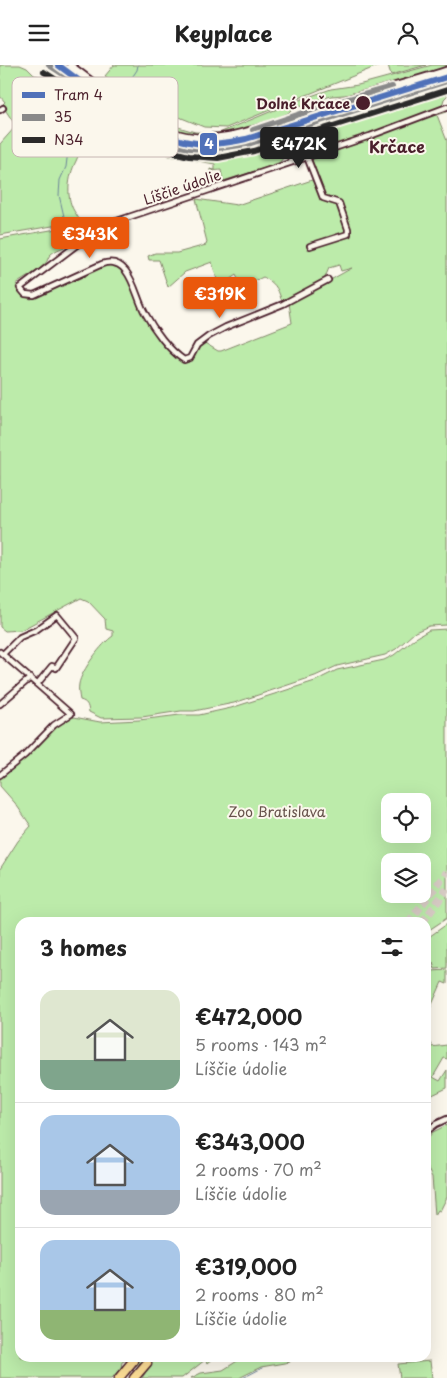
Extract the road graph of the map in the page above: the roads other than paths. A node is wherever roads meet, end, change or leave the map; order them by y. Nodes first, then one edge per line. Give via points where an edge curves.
1 (49, 65) edge
2 (70, 65) edge
3 (447, 70) edge
4 (66, 77) edge
5 (87, 77) edge
6 (447, 81) edge
7 (447, 107) edge
8 (289, 118) junction
9 (272, 124) junction
10 (300, 128) junction
11 (284, 130) junction
12 (178, 133) edge
13 (269, 138) junction
14 (287, 143) junction
15 (178, 146) edge
16 (307, 157) junction
17 (292, 161) junction
18 (310, 246) dead end
19 (328, 280) dead end
20 (1, 653) edge
21 (28, 680) dead end
22 (38, 683) junction
23 (0, 704) edge
24 (0, 775) edge
25 (447, 1119) edge
26 (431, 1128) edge
27 (132, 1362) edge
28 (147, 1363) dead end
29 (119, 1378) edge
30 (134, 1378) edge

1 - 4 main road
2 - 5 main road
3 - 8 main road
6 - 10 main road
7 - 16 street, Líščie údolie
8 - 9 main road
8 - 11 street
9 - 11 street
9 - 12 main road via 222,137 200,138
10 - 11 main road
10 - 14 street
11 - 13 main road
11 - 14 street
13 - 14 street
13 - 15 main road via 213,150
14 - 17 street
16 - 17 street, Líščie údolie
16 - 18 street via 321,195 326,200 339,203 348,229 348,234
17 - 19 street, Líščie údolie via 114,222 78,244 20,288 25,294 34,295 102,264 116,263 131,277 140,305 149,319 167,344 184,360 190,358 197,345 209,336 283,304
20 - 22 street
20 - 22 street via 20,637 57,615 76,638 56,668 52,666
21 - 23 street
22 - 24 street via 72,714 54,725
25 - 26 street
27 - 29 highway
28 - 30 highway

